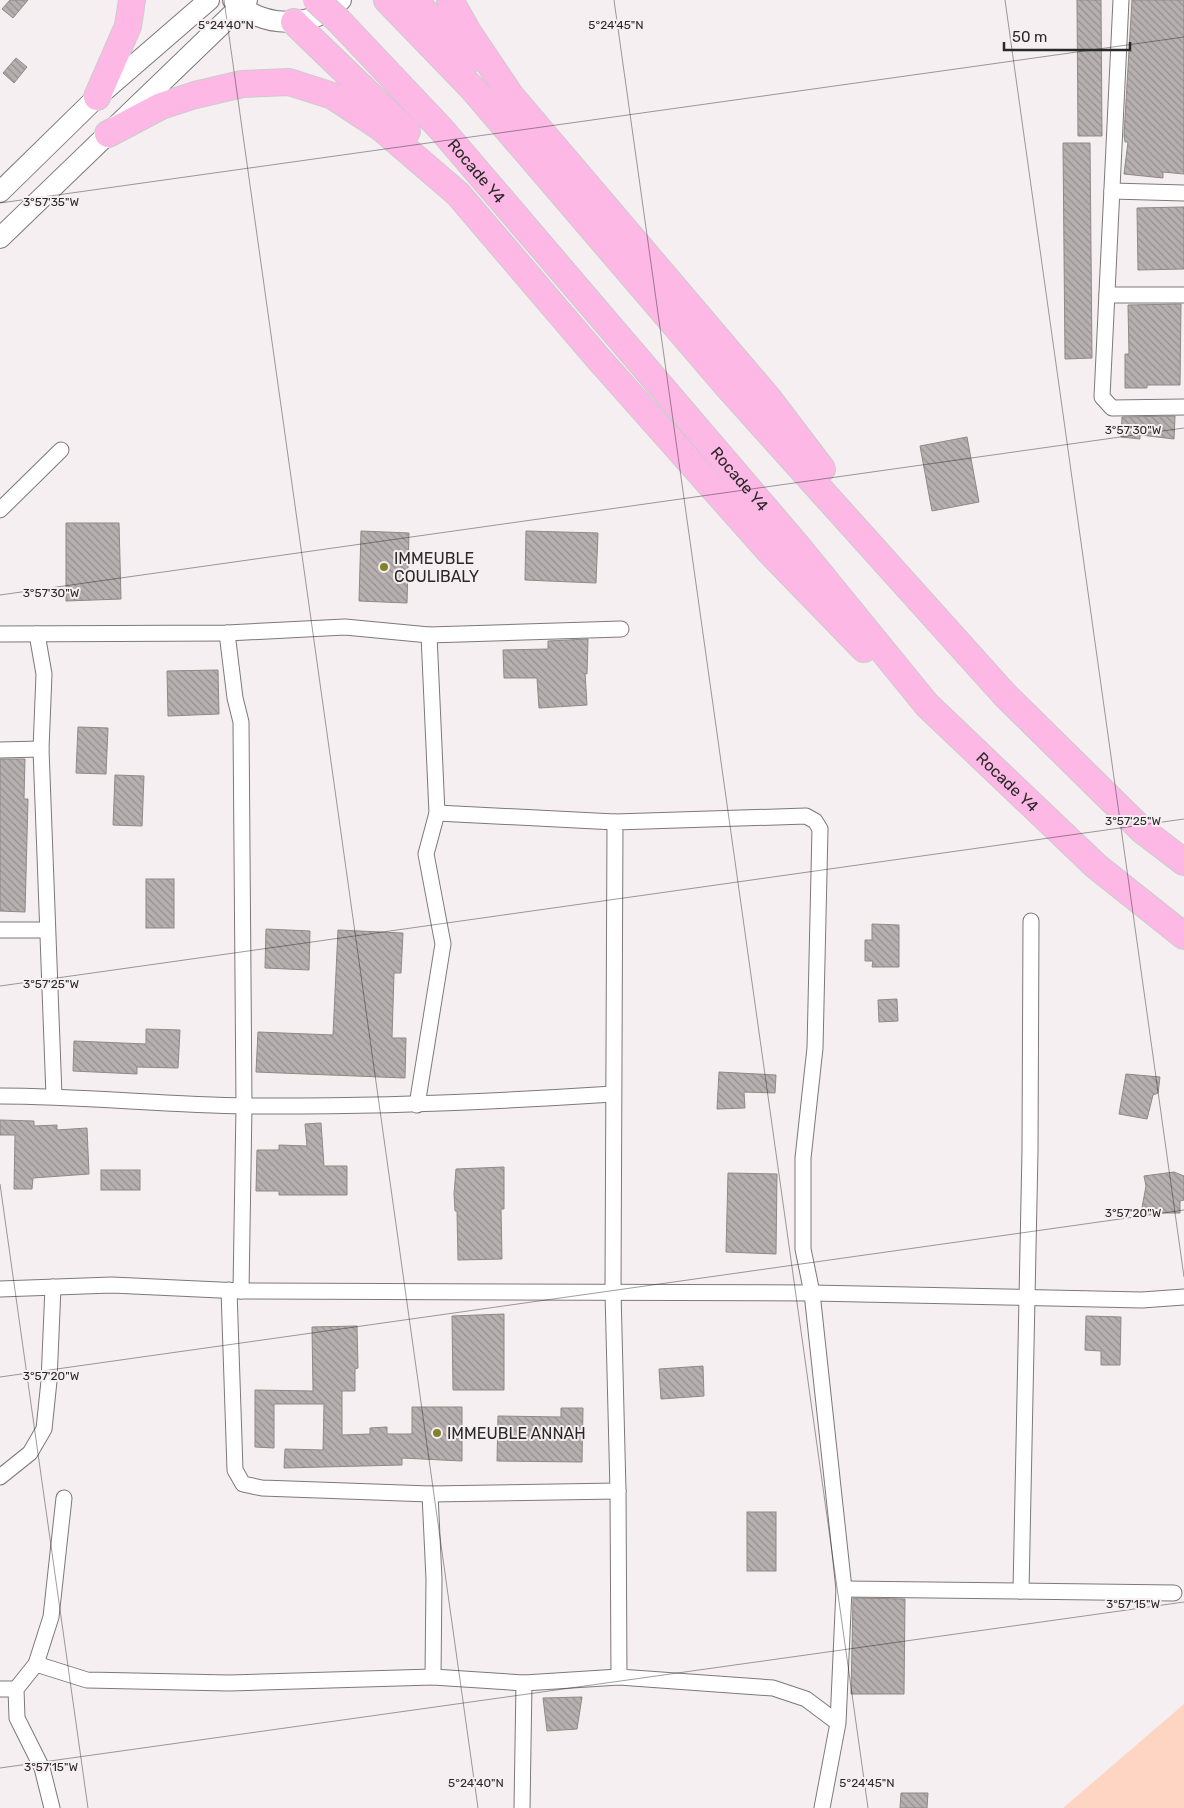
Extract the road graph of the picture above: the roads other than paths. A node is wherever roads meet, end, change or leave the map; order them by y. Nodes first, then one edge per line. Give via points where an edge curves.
1 (132, 0) edge
2 (209, 0) edge
3 (316, 0) edge
4 (387, 0) edge
5 (413, 0) edge
6 (450, 0) edge
7 (1121, 0) edge
8 (240, 2) edge
9 (339, 10) edge
10 (294, 22) junction
11 (510, 96) junction
12 (97, 97) junction
13 (108, 134) junction
14 (1112, 191) junction
15 (0, 192) edge
16 (1184, 193) edge
17 (458, 194) junction
18 (0, 238) edge
19 (1184, 294) edge
20 (1107, 295) junction
21 (1184, 407) edge
22 (61, 450) dead end
23 (0, 510) edge
24 (938, 620) junction
25 (622, 629) dead end
26 (227, 633) junction
27 (0, 634) edge
28 (37, 634) junction
29 (429, 635) junction
30 (927, 705) junction
31 (41, 749) junction
32 (0, 750) edge
33 (437, 813) junction
34 (616, 822) junction
35 (1184, 862) edge
36 (1031, 921) dead end
37 (0, 930) edge
38 (47, 930) junction
39 (1184, 936) edge
40 (613, 1094) junction
41 (0, 1096) edge
42 (54, 1096) junction
43 (417, 1105) junction
44 (244, 1106) junction
45 (53, 1287) junction
46 (0, 1289) edge
47 (235, 1291) junction
48 (613, 1292) junction
49 (812, 1293) junction
50 (1184, 1297) edge
51 (1027, 1299) junction
52 (0, 1477) edge
53 (618, 1491) junction
54 (430, 1494) junction
55 (64, 1498) dead end
56 (844, 1589) junction
57 (1021, 1591) junction
58 (1174, 1592) dead end
59 (36, 1664) junction
60 (433, 1677) junction
61 (620, 1677) junction
62 (524, 1683) junction
63 (0, 1688) edge
64 (16, 1688) junction
65 (838, 1723) junction
66 (52, 1808) edge
67 (522, 1808) edge
68 (822, 1808) edge

1 - 12 highway via 128,26
2 - 12 main road
3 - 9 highway, Rocade Y4, bridge
4 - 24 highway via 472,88 728,387
5 - 11 highway
6 - 11 highway
7 - 14 street
8 - 10 main road via 257,16 275,22
8 - 13 main road
9 - 10 main road
9 - 30 highway, Rocade Y4 via 799,548
10 - 17 highway via 403,127
11 - 24 highway via 768,398
12 - 15 main road
13 - 17 highway via 161,106 195,95 242,84 288,82 334,96 380,127
13 - 18 main road
14 - 16 street
14 - 20 street
17 - 30 highway via 769,551 848,635
19 - 20 street
20 - 21 street via 1102,397 1112,408
22 - 23 street
24 - 35 highway via 1005,695 1142,830
25 - 29 street
26 - 28 street
26 - 29 street via 346,627
26 - 44 street via 241,722
27 - 28 street
28 - 31 street via 44,674
29 - 33 street
30 - 39 highway, Rocade Y4 via 1096,866
31 - 32 street
31 - 38 street
33 - 34 street
33 - 43 street via 426,854 443,944
34 - 40 street
34 - 49 street via 806,816 820,829 815,1048 803,1158 802,1249
36 - 51 street
37 - 38 street
38 - 42 street
40 - 43 street
40 - 48 street
41 - 42 street
42 - 44 street
43 - 44 street
44 - 47 street
45 - 46 street
45 - 47 street via 112,1285
45 - 52 street via 44,1429 30,1453
47 - 48 street
47 - 54 street via 235,1470 243,1484 262,1488
48 - 49 street
48 - 53 street
49 - 51 street
49 - 56 street
50 - 51 street
51 - 57 street
53 - 54 street
53 - 61 street
54 - 60 street via 434,1579
55 - 59 street via 51,1618
56 - 57 street
56 - 65 street
57 - 58 street
59 - 60 street via 87,1680 229,1683
59 - 64 street
60 - 62 street
61 - 62 street
61 - 65 street via 773,1688 806,1699
62 - 67 street
63 - 64 street
64 - 66 street via 18,1718 42,1768
65 - 68 street

